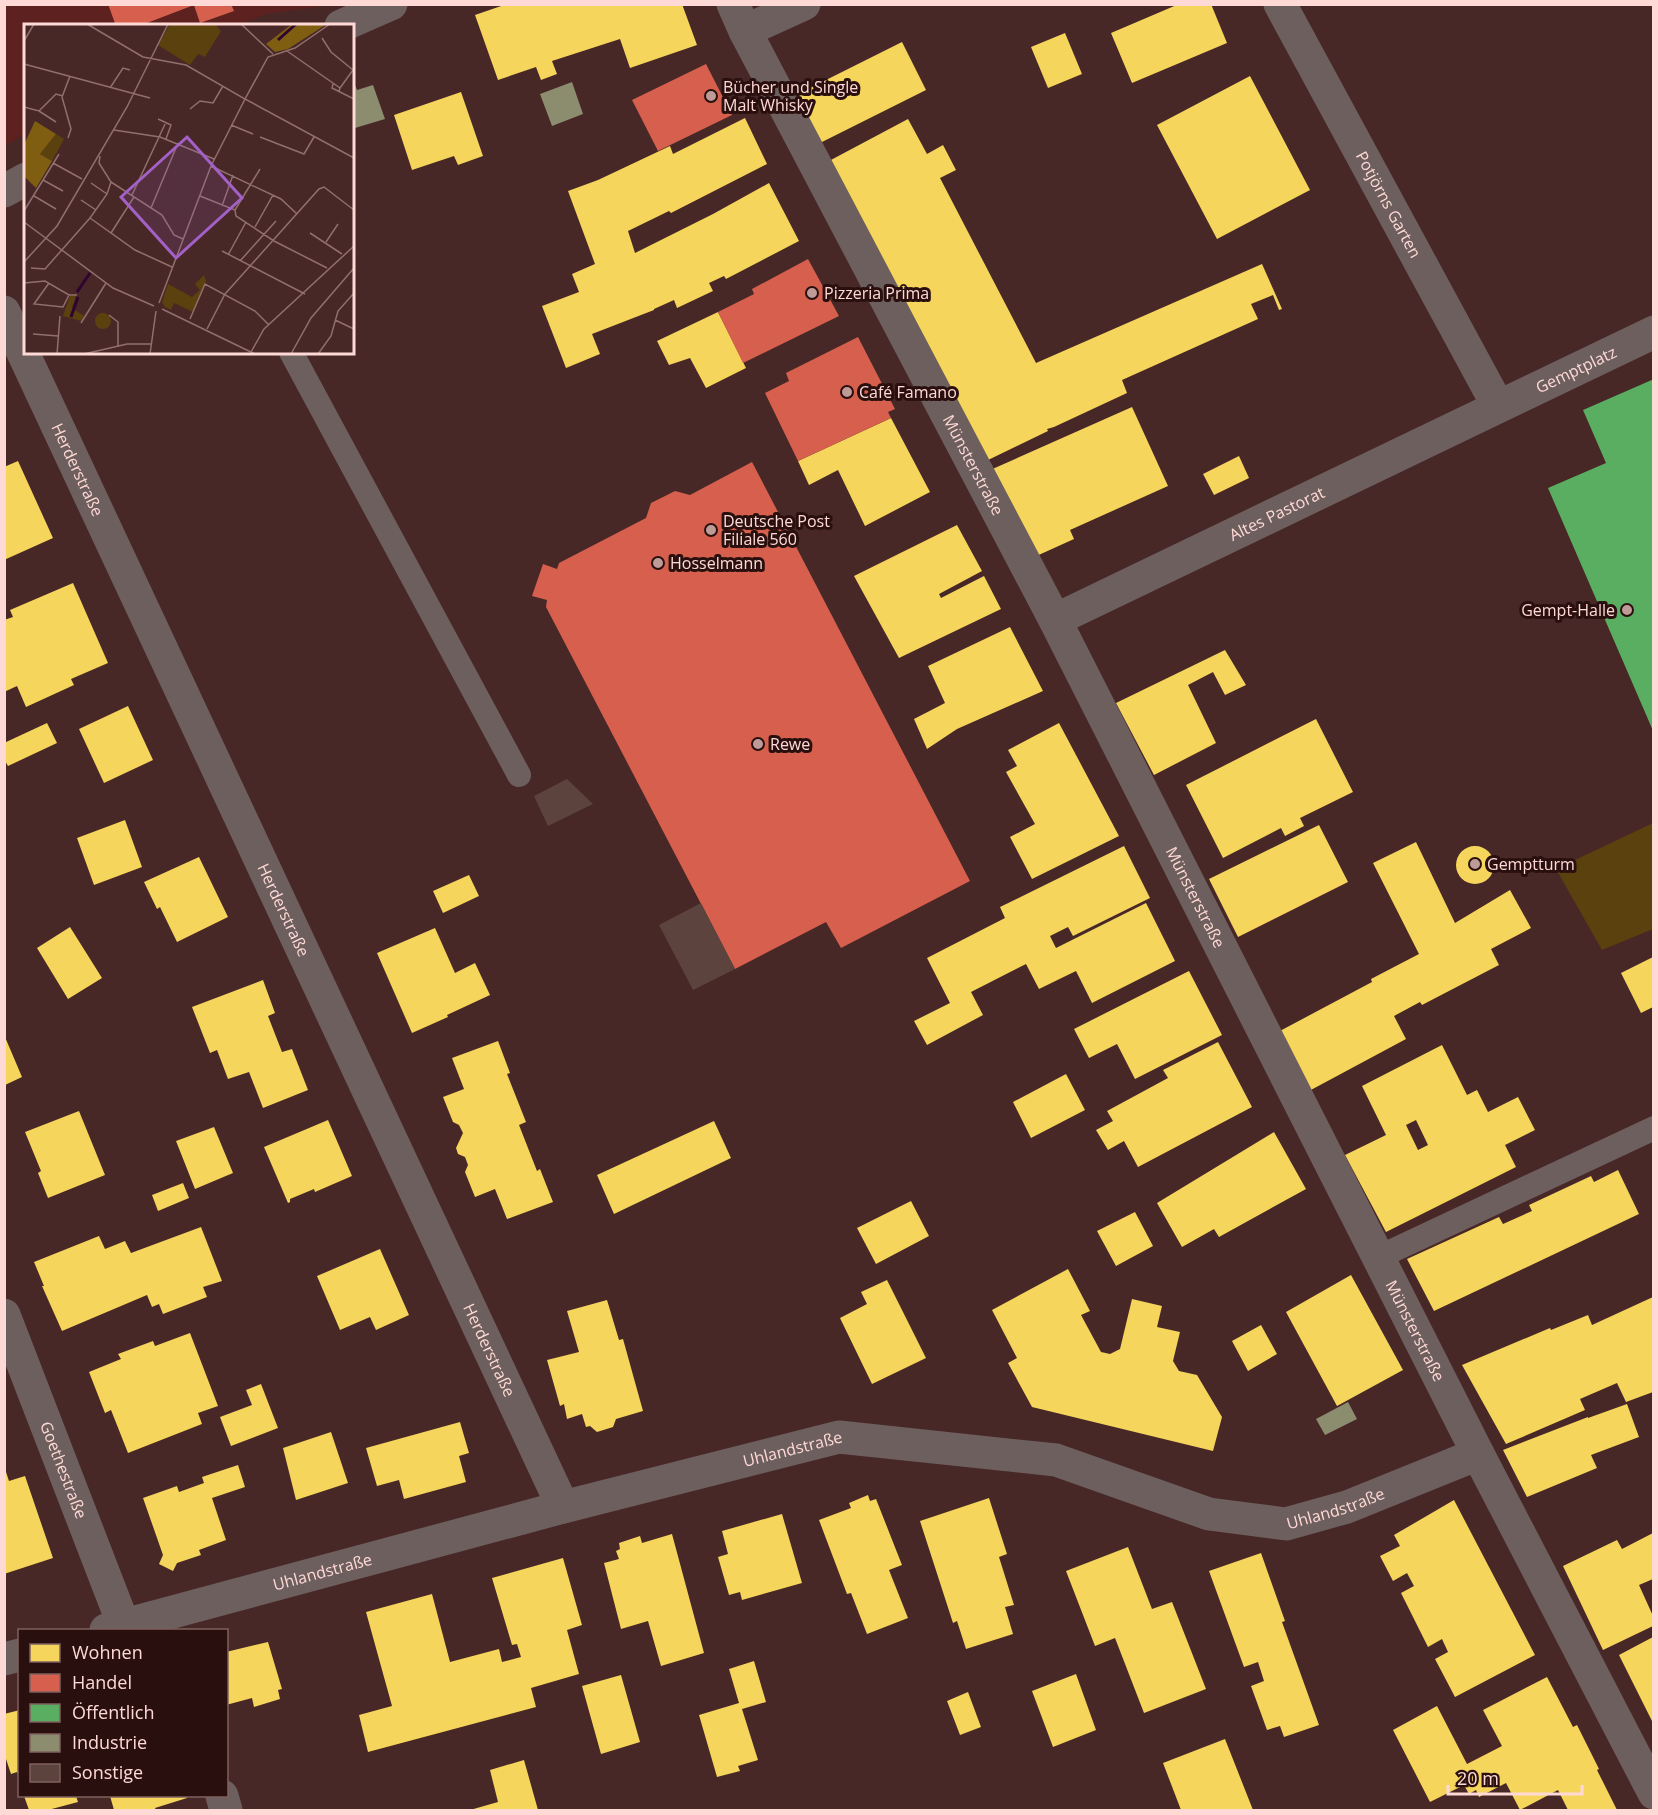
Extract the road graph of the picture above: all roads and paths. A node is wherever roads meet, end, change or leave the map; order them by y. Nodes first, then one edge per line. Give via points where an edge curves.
1 (391, 4) edge
2 (804, 4) edge
3 (1280, 4) edge
4 (739, 18) edge
5 (346, 24) edge
6 (24, 180) edge
7 (4, 191) edge
8 (4, 312) edge
9 (1653, 332) edge
10 (292, 354) edge
11 (1498, 406) junction
12 (1055, 620) junction
13 (519, 775) dead end
14 (1653, 1128) edge
15 (1379, 1257) junction
16 (4, 1315) edge
17 (1478, 1454) junction
18 (563, 1507) junction
19 (178, 1621) edge
20 (115, 1628) edge
21 (1653, 1793) edge

1 - 5 street
2 - 4 street
3 - 11 street, Potjörns Garten
4 - 12 street, Münsterstraße
6 - 7 street
8 - 18 street, Herderstraße
9 - 11 street, Gemptplatz
10 - 13 lane
11 - 12 street, Altes Pastorat
12 - 15 street, Münsterstraße
14 - 15 lane
15 - 17 street, Münsterstraße
16 - 20 street, Goethestraße
17 - 18 street, Uhlandstraße via 1347,1507 1286,1524 1209,1514 1056,1460 839,1437
17 - 21 street, Münsterstraße
18 - 19 street, Uhlandstraße
19 - 20 street, Uhlandstraße

